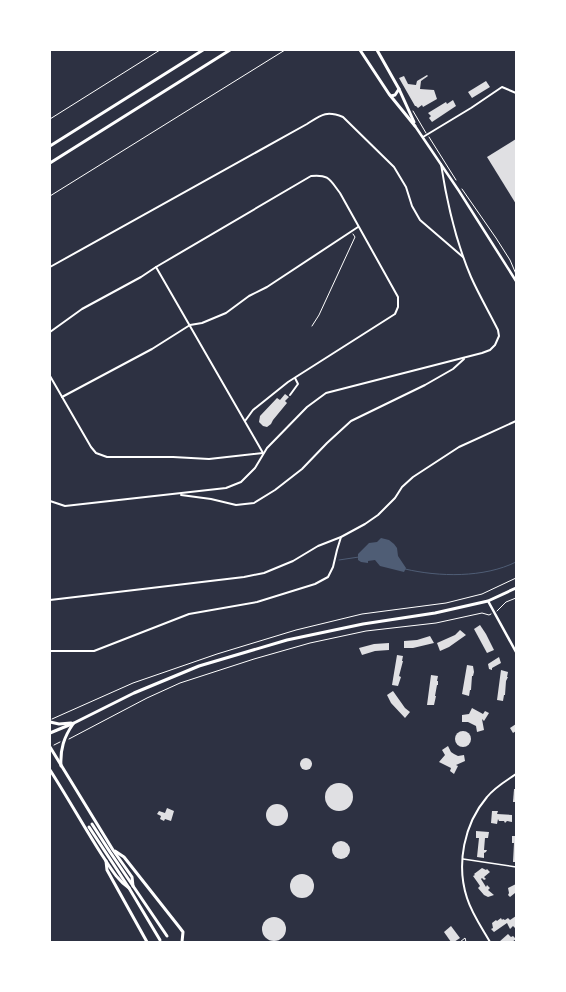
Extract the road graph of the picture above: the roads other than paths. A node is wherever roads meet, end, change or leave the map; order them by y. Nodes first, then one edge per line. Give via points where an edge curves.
1 (160, 50) edge
2 (203, 50) edge
3 (230, 50) edge
4 (360, 50) edge
5 (377, 50) edge
6 (399, 89) junction
7 (516, 93) edge
8 (391, 96) junction
9 (50, 119) edge
10 (415, 126) junction
11 (423, 137) junction
12 (50, 146) edge
13 (50, 163) edge
14 (440, 163) junction
15 (358, 227) junction
16 (464, 258) junction
17 (50, 267) edge
18 (156, 267) junction
19 (516, 281) edge
20 (190, 325) junction
21 (50, 332) edge
22 (465, 358) junction
23 (50, 376) edge
24 (295, 378) junction
25 (290, 395) dead end
26 (62, 397) junction
27 (245, 421) junction
28 (516, 421) edge
29 (263, 453) junction
30 (175, 494) junction
31 (50, 501) edge
32 (341, 537) junction
33 (516, 588) edge
34 (50, 600) edge
35 (488, 601) junction
36 (50, 651) edge
37 (516, 652) edge
38 (50, 722) edge
39 (74, 723) junction
40 (50, 733) edge
41 (50, 747) edge
42 (62, 767) junction
43 (50, 771) edge
44 (516, 774) edge
45 (92, 824) dead end
46 (89, 827) dead end
47 (113, 850) junction
48 (462, 859) junction
49 (105, 860) junction
50 (516, 867) edge
51 (134, 886) junction
52 (129, 888) junction
53 (167, 936) dead end
54 (160, 940) dead end
55 (147, 942) edge
56 (182, 942) edge
57 (460, 942) edge
58 (466, 942) edge
59 (490, 942) edge

1 - 9 lane
2 - 12 main road
3 - 13 main road
4 - 8 main road
5 - 6 main road
6 - 8 main road
6 - 10 main road
7 - 11 street via 502,87
8 - 10 main road
10 - 11 street
11 - 14 street
14 - 16 street via 447,201
14 - 19 street
15 - 18 street via 330,179 321,175 311,176
15 - 20 street via 226,313
15 - 24 street via 398,297 398,307 395,314
16 - 17 street via 420,220 394,167 343,117 323,114
16 - 22 street via 499,336 490,350
18 - 20 street
18 - 21 street via 82,309
20 - 26 street via 152,349
20 - 27 street
22 - 29 street via 326,393 307,407
22 - 30 street via 425,385 351,421 302,469 254,503 236,505
23 - 26 street
24 - 25 street via 298,384
24 - 27 street via 253,410
26 - 29 street via 91,447 101,456 208,459
27 - 29 street
28 - 32 street via 459,446 413,477 378,515
29 - 30 street via 255,468 241,482 226,488
30 - 31 street via 65,506
32 - 34 street via 264,573
32 - 36 street via 328,577 315,584 257,602 189,614 94,651
33 - 35 main road
35 - 37 street
35 - 39 main road via 287,640 199,666 134,693
38 - 39 main road
39 - 40 main road
39 - 42 main road via 64,740 61,752
41 - 42 main road
42 - 47 main road
43 - 49 main road
44 - 48 street via 495,788 479,807 468,829
45 - 51 main road
46 - 52 main road
47 - 51 main road via 132,877
47 - 56 main road via 124,857 183,932
48 - 50 street
48 - 59 street via 466,897
49 - 52 main road via 121,883
49 - 55 main road via 107,870
51 - 53 main road
52 - 54 main road
57 - 58 lane via 465,938

